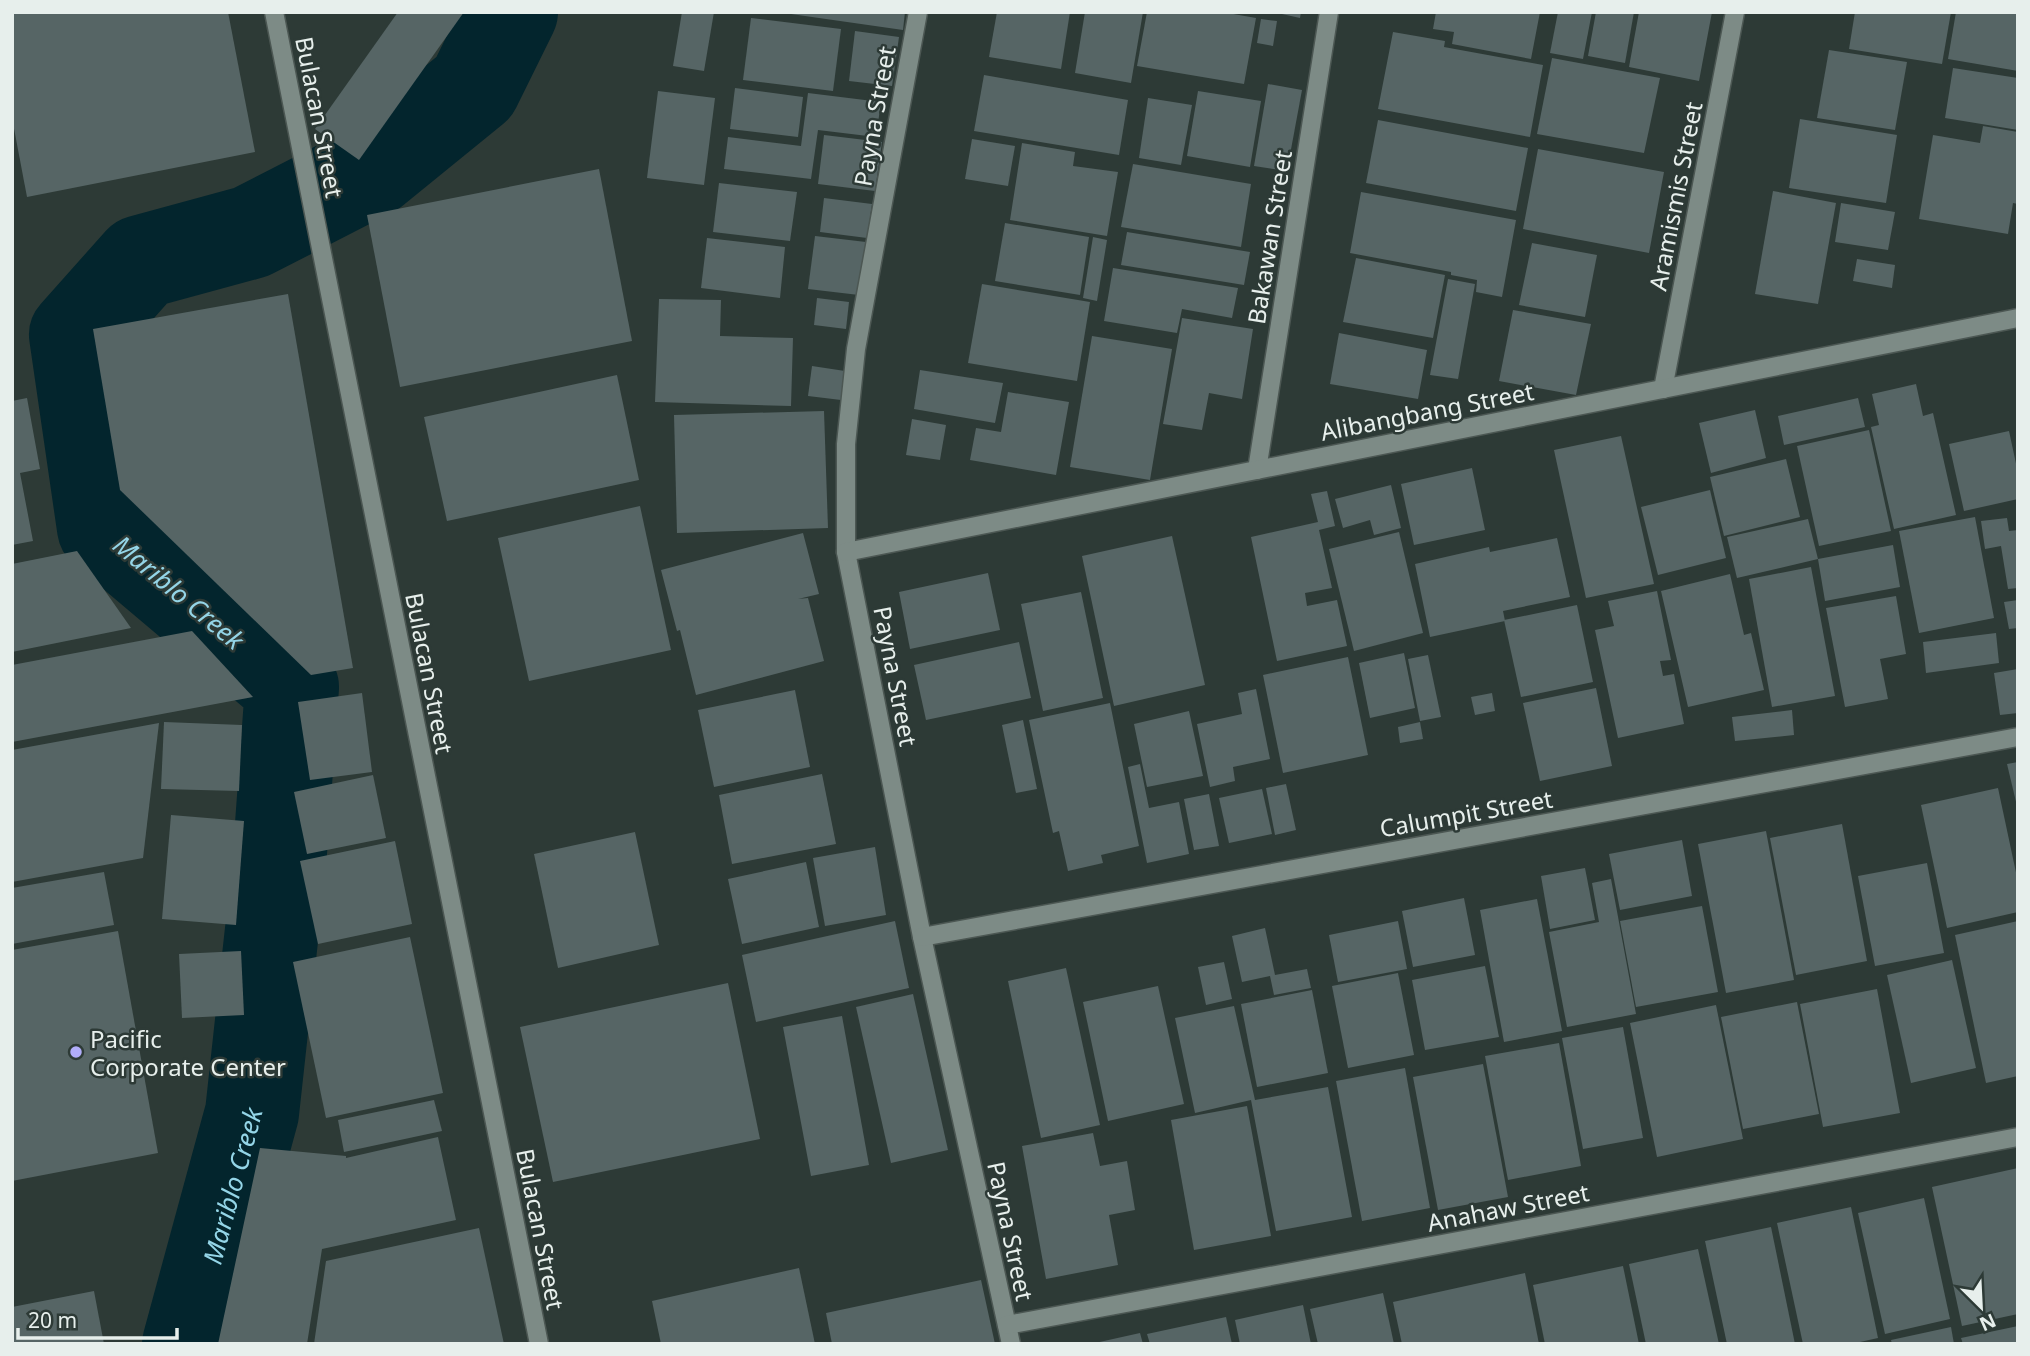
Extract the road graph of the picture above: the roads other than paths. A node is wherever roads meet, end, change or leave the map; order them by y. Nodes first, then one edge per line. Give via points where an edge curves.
1 (274, 12) edge
2 (918, 12) edge
3 (1329, 12) edge
4 (1735, 12) edge
5 (2018, 318) edge
6 (1662, 389) junction
7 (1257, 470) junction
8 (846, 552) junction
9 (2018, 737) edge
10 (922, 937) junction
11 (2018, 1137) edge
12 (1007, 1325) junction
13 (539, 1344) edge
14 (1011, 1344) edge

1 - 13 street, Bulacan Street
2 - 8 street, Payna Street via 856,349 846,444
3 - 7 street, Bakawan Street
4 - 6 street, Aramismis Street
5 - 6 street, Alibangbang Street
6 - 7 street, Alibangbang Street
7 - 8 street, Alibangbang Street
8 - 10 street, Payna Street
9 - 10 street, Calumpit Street
10 - 12 street, Payna Street
11 - 12 street, Anahaw Street
12 - 14 street, Payna Street

